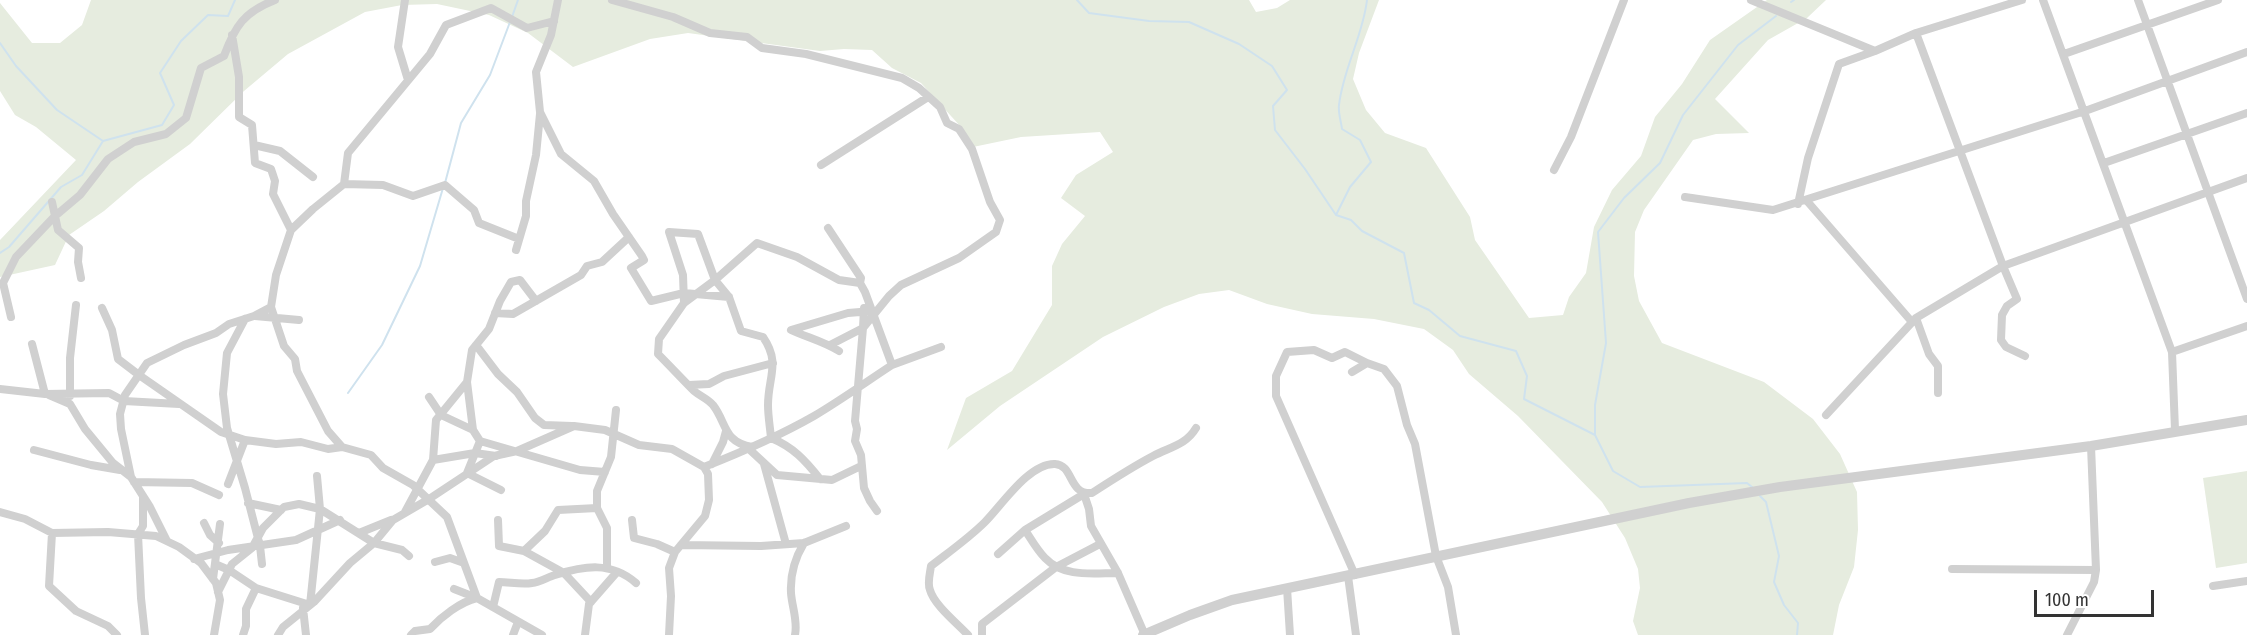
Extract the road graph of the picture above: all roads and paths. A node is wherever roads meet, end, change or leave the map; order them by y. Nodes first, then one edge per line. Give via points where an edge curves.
1 (275, 0) edge
2 (405, 0) edge
3 (558, 0) edge
4 (612, 0) edge
5 (1624, 0) edge
6 (1751, 0) edge
7 (2022, 0) edge
8 (2043, 0) edge
9 (2138, 0) edge
10 (2218, 0) edge
11 (554, 21) junction
12 (2145, 25) junction
13 (1916, 33) junction
14 (232, 34) junction
15 (1875, 51) junction
16 (2247, 52) edge
17 (2064, 54) junction
18 (408, 80) junction
19 (2168, 80) junction
20 (928, 97) junction
21 (2085, 111) junction
22 (540, 112) junction
23 (2247, 113) edge
24 (2186, 134) junction
25 (254, 145) junction
26 (1961, 152) junction
27 (2104, 162) junction
28 (821, 165) dead end
29 (1554, 170) dead end
30 (313, 177) dead end
31 (2247, 178) edge
32 (344, 184) junction
33 (2208, 193) junction
34 (1685, 197) dead end
35 (1807, 201) junction
36 (52, 202) dead end
37 (1798, 204) junction
38 (54, 217) junction
39 (2126, 222) junction
40 (828, 228) dead end
41 (291, 230) junction
42 (629, 237) junction
43 (519, 239) junction
44 (516, 250) dead end
45 (2002, 266) junction
46 (81, 278) dead end
47 (715, 280) junction
48 (860, 283) junction
49 (684, 293) junction
50 (695, 294) junction
51 (729, 297) junction
52 (2247, 299) edge
53 (536, 301) junction
54 (684, 303) junction
55 (76, 305) dead end
56 (271, 307) junction
57 (102, 308) dead end
58 (495, 313) junction
59 (870, 313) junction
60 (254, 316) junction
61 (11, 317) dead end
62 (274, 317) junction
63 (245, 319) junction
64 (299, 320) dead end
65 (1914, 320) junction
66 (2247, 327) edge
67 (863, 328) junction
68 (32, 344) dead end
69 (476, 345) junction
70 (830, 345) junction
71 (941, 347) dead end
72 (839, 351) dead end
73 (2172, 352) junction
74 (2025, 356) dead end
75 (774, 363) junction
76 (1367, 363) junction
77 (892, 365) junction
78 (1352, 372) dead end
79 (139, 375) junction
80 (467, 382) junction
81 (689, 385) junction
82 (858, 388) junction
83 (0, 389) edge
84 (45, 393) junction
85 (1938, 393) dead end
86 (70, 394) junction
87 (429, 397) dead end
88 (124, 401) junction
89 (70, 404) junction
90 (181, 404) junction
91 (616, 410) dead end
92 (441, 415) junction
93 (1826, 415) dead end
94 (2247, 420) edge
95 (574, 426) junction
96 (1196, 428) dead end
97 (473, 430) junction
98 (2175, 430) junction
99 (726, 431) junction
100 (228, 433) junction
101 (614, 434) junction
102 (771, 438) junction
103 (246, 440) junction
104 (480, 441) junction
105 (2091, 446) junction
106 (342, 447) junction
107 (751, 448) junction
108 (34, 450) dead end
109 (517, 451) junction
110 (475, 453) junction
111 (496, 456) junction
112 (433, 460) junction
113 (764, 463) junction
114 (237, 464) junction
115 (708, 465) junction
116 (861, 466) junction
117 (122, 470) junction
118 (605, 472) junction
119 (467, 473) junction
120 (317, 476) dead end
121 (820, 478) junction
122 (133, 479) junction
123 (228, 484) dead end
124 (418, 489) junction
125 (501, 490) dead end
126 (1084, 494) junction
127 (143, 495) junction
128 (219, 495) dead end
129 (429, 499) junction
130 (248, 503) junction
131 (597, 508) junction
132 (320, 509) junction
133 (281, 510) junction
134 (877, 511) dead end
135 (0, 512) edge
136 (405, 513) junction
137 (340, 520) junction
138 (393, 520) junction
139 (498, 520) dead end
140 (632, 520) dead end
141 (204, 523) dead end
142 (220, 524) dead end
143 (846, 526) dead end
144 (318, 530) junction
145 (1025, 530) junction
146 (52, 533) junction
147 (359, 533) junction
148 (138, 534) junction
149 (167, 541) junction
150 (218, 542) junction
151 (374, 543) junction
152 (804, 543) junction
153 (1100, 543) junction
154 (256, 544) junction
155 (786, 544) junction
156 (678, 549) junction
157 (228, 550) junction
158 (524, 551) junction
159 (216, 553) junction
160 (998, 554) dead end
161 (409, 556) dead end
162 (1436, 556) junction
163 (194, 559) junction
164 (435, 562) dead end
165 (464, 563) junction
166 (215, 564) junction
167 (262, 564) dead end
168 (607, 567) junction
169 (1056, 567) junction
170 (1952, 568) dead end
171 (229, 570) junction
172 (2096, 570) junction
173 (617, 572) junction
174 (564, 573) junction
175 (1118, 573) junction
176 (1352, 575) junction
177 (213, 579) junction
178 (2247, 581) edge
179 (636, 583) dead end
180 (2213, 586) dead end
181 (256, 588) junction
182 (1287, 588) junction
183 (454, 589) dead end
184 (218, 592) junction
185 (477, 598) junction
186 (591, 602) junction
187 (305, 606) junction
188 (494, 607) junction
189 (518, 622) junction
190 (117, 635) edge
191 (145, 635) edge
192 (214, 635) edge
193 (243, 635) edge
194 (278, 635) edge
195 (306, 635) edge
196 (411, 635) edge
197 (513, 635) edge
198 (542, 635) edge
199 (585, 635) edge
200 (669, 635) edge
201 (795, 635) edge
202 (968, 635) edge
203 (982, 635) edge
204 (1144, 635) edge
205 (1290, 635) edge
206 (1356, 635) edge
207 (1456, 635) edge
208 (2067, 635) edge

1 - 14 street via 254,9
2 - 18 street via 399,47
3 - 11 street
4 - 20 street via 673,17 710,33 747,37 762,48 806,54 902,78
5 - 29 street via 1571,137
6 - 15 street
7 - 13 street
8 - 17 street
9 - 12 street
10 - 12 street
11 - 18 street via 527,28 491,8 446,25 430,54
11 - 22 street via 536,72
12 - 17 street
12 - 19 street
13 - 15 street
13 - 26 street
14 - 25 street via 239,77 239,117 252,125
14 - 38 street via 224,56 201,68 186,118 166,134 134,142 108,159 80,195
15 - 37 street via 1839,64 1808,158
16 - 19 street
17 - 21 street
18 - 32 street via 348,153
19 - 21 street
19 - 24 street
20 - 28 street
20 - 59 street via 972,149 1000,220 996,232 958,258 901,285
21 - 26 street
21 - 27 street
22 - 42 street via 561,154 594,181
22 - 43 street via 526,216
23 - 24 street
24 - 27 street
24 - 33 street
25 - 30 street via 280,151
25 - 41 street via 255,164 271,169 275,181 273,194
26 - 35 street
26 - 45 street
27 - 39 street
31 - 33 street
32 - 41 street
32 - 43 street via 383,185 413,196 444,185 474,210 479,223
33 - 39 street
33 - 52 street
34 - 37 street via 1773,210
35 - 37 street
35 - 65 street
36 - 38 street
38 - 46 street via 58,230 79,248
38 - 61 street via 16,257 3,283
39 - 45 street
39 - 73 street
40 - 48 street via 861,278
41 - 56 street via 276,274
42 - 49 street via 644,260 631,268 651,301
42 - 53 street via 602,262 587,266 580,275
43 - 44 street
45 - 65 street
45 - 74 street via 2017,299 2002,315 2001,340 2006,347
47 - 48 street via 757,243 797,257 839,280
47 - 49 street via 698,234 669,232 683,275
47 - 50 street
47 - 51 street
48 - 59 street
49 - 50 street
49 - 54 street
50 - 51 street
50 - 54 street
51 - 75 street via 741,331 763,337
53 - 58 street via 513,314
53 - 58 street via 520,280 512,282
54 - 81 street via 659,339 658,354
55 - 86 street
56 - 60 street
56 - 62 street
57 - 79 street via 118,358
58 - 69 street via 489,329
59 - 67 street
59 - 70 street via 848,313 791,330
59 - 77 street
60 - 62 street
60 - 63 street
62 - 64 street
62 - 106 street via 284,346 295,360 328,431
63 - 79 street via 147,363
63 - 100 street via 227,353 223,394
65 - 85 street via 1938,366
65 - 93 street
66 - 73 street
67 - 70 street
67 - 82 street
68 - 84 street
69 - 80 street
69 - 95 street via 535,418 544,425
70 - 72 street
71 - 77 street
73 - 98 street
75 - 81 street via 708,384
75 - 102 street via 768,405
76 - 78 street
76 - 162 street via 1384,369 1397,386 1415,444
76 - 176 street via 1345,352 1332,358 1314,350 1287,352 1276,375 1276,396
77 - 82 street
79 - 88 street
79 - 90 street
80 - 92 street
80 - 97 street
81 - 99 street via 714,406
82 - 102 street
82 - 116 street via 855,441
83 - 84 street
84 - 86 street
84 - 89 street
86 - 88 street via 110,393
86 - 89 street
87 - 92 street
88 - 90 street
88 - 122 street via 121,429
89 - 117 street via 85,429
90 - 100 street
91 - 101 street
92 - 97 street
92 - 112 street via 434,429
94 - 98 street
95 - 101 street
95 - 109 street
96 - 126 street via 1182,443
97 - 104 street
98 - 105 street
99 - 107 street via 733,440
99 - 115 street
100 - 103 street
100 - 114 street
101 - 115 street via 639,445 672,449
101 - 118 street
102 - 107 street
102 - 121 street via 800,454
103 - 106 street via 301,442 328,449
103 - 114 street
104 - 109 street
104 - 110 street
105 - 162 street via 1780,487
105 - 172 street
106 - 124 street via 371,455 382,468
107 - 113 street
107 - 115 street
108 - 117 street
109 - 111 street
109 - 118 street via 580,470
110 - 111 street
110 - 112 street
110 - 119 street
111 - 119 street
112 - 124 street
113 - 121 street via 777,475
113 - 155 street
114 - 123 street
114 - 130 street
115 - 156 street via 708,508
116 - 121 street via 832,480
116 - 134 street via 864,488
117 - 122 street
118 - 131 street via 597,491
119 - 125 street
119 - 129 street
120 - 132 street
122 - 127 street
122 - 128 street via 192,483
124 - 129 street
124 - 136 street
126 - 145 street
126 - 153 street via 1091,526
126 - 202 street via 1063,466 1048,465 1032,473 985,521 931,566 930,591 934,600
127 - 148 street via 143,526
127 - 149 street
129 - 136 street
129 - 165 street via 447,517
130 - 133 street
130 - 154 street
131 - 158 street via 558,510 545,531
131 - 168 street via 607,528
132 - 133 street via 299,504
132 - 137 street
132 - 144 street
133 - 154 street via 263,528
135 - 146 street
136 - 138 street
137 - 144 street
137 - 147 street
138 - 147 street
138 - 151 street
139 - 158 street via 499,546
140 - 156 street via 634,538
141 - 150 street
142 - 150 street
143 - 152 street
144 - 154 street via 296,540
144 - 187 street
145 - 160 street
145 - 169 street
146 - 148 street
146 - 190 street via 49,586 76,611 108,626
147 - 151 street
148 - 149 street
148 - 191 street
149 - 163 street
150 - 157 street
150 - 159 street
151 - 161 street via 402,550
151 - 187 street
152 - 155 street
152 - 201 street via 792,575
153 - 169 street
153 - 175 street
154 - 157 street
154 - 167 street
154 - 171 street
155 - 156 street
156 - 200 street via 669,568
157 - 159 street
158 - 174 street
159 - 163 street
159 - 166 street
162 - 176 street
162 - 207 street via 1448,587
163 - 177 street
164 - 165 street via 450,558
165 - 185 street
166 - 171 street
166 - 177 street
168 - 173 street
168 - 174 street
169 - 175 street via 1073,573
169 - 203 street via 982,624
170 - 172 street
171 - 181 street
171 - 184 street
172 - 208 street via 2094,582
173 - 179 street
173 - 186 street
174 - 186 street
174 - 188 street via 532,583 499,582
175 - 204 street
176 - 182 street
176 - 206 street
177 - 184 street
178 - 180 street
181 - 187 street
181 - 193 street via 246,609
182 - 204 street via 1232,600
182 - 205 street
183 - 185 street
184 - 192 street
185 - 188 street
185 - 196 street via 438,620 430,629
186 - 199 street
187 - 194 street
187 - 195 street
188 - 189 street
189 - 197 street
189 - 198 street

